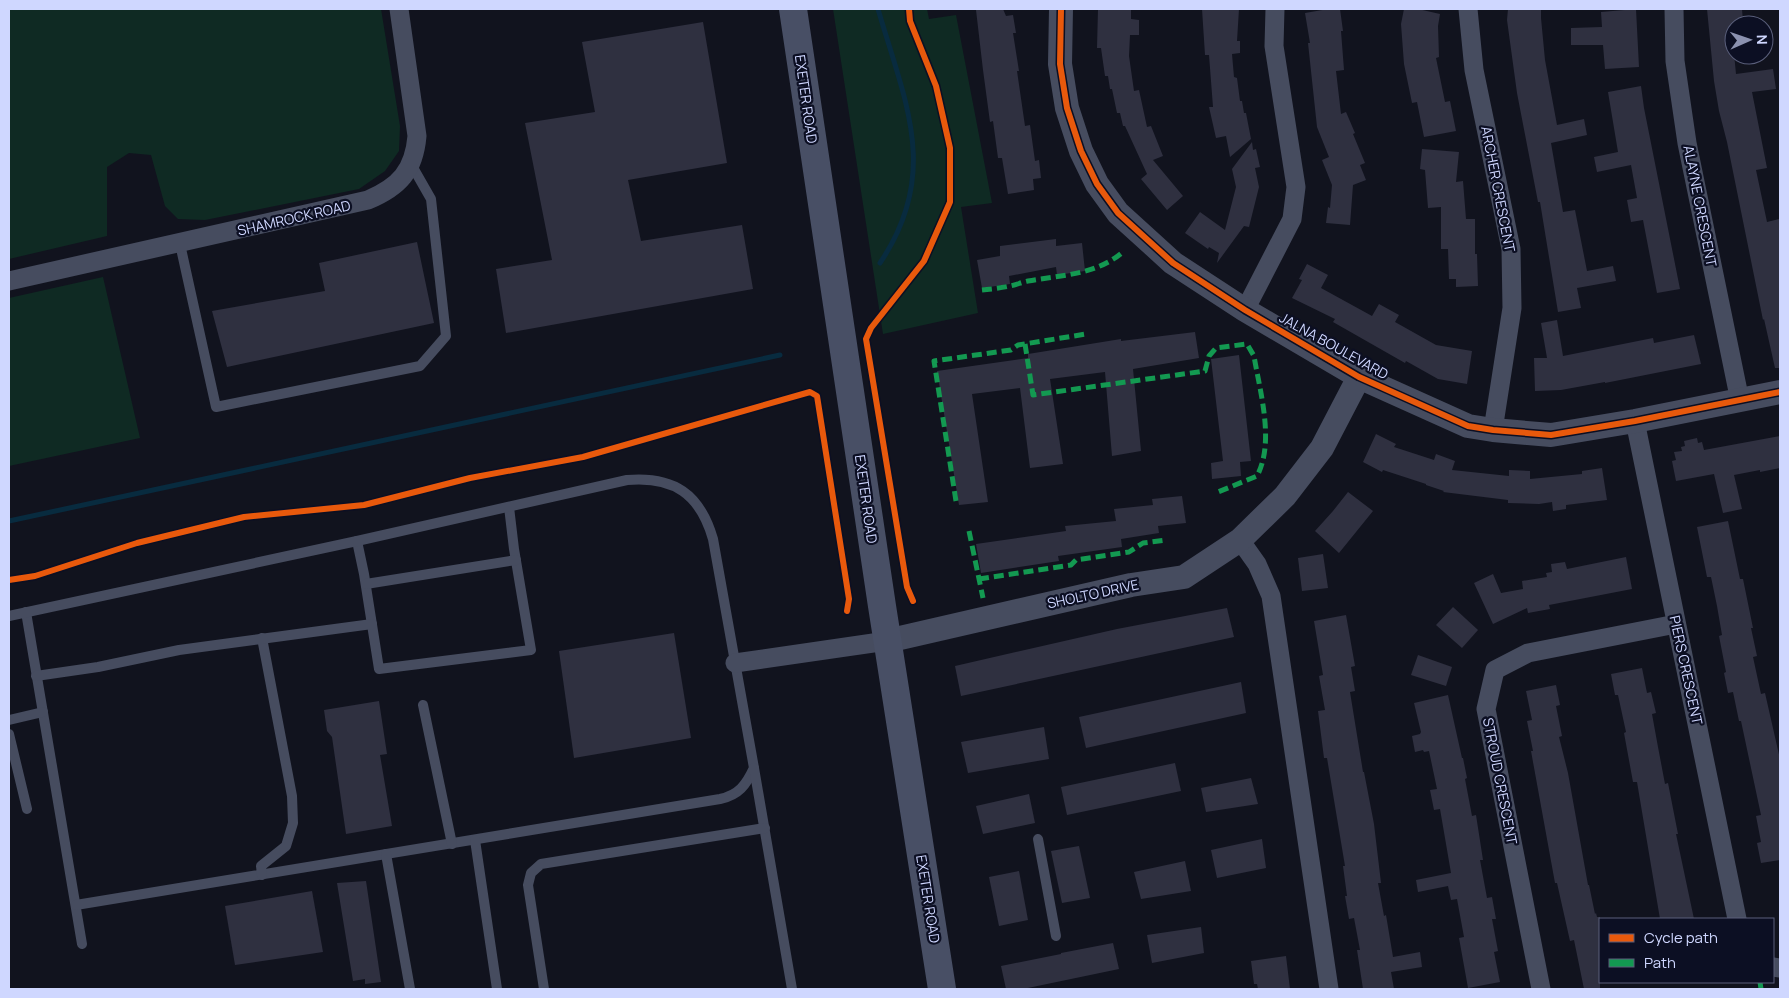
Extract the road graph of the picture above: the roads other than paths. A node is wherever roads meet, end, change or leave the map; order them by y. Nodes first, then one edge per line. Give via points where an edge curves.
1 (399, 9) edge
2 (793, 9) edge
3 (1061, 9) edge
4 (1275, 9) edge
5 (1468, 9) edge
6 (1674, 9) edge
7 (411, 164) junction
8 (180, 244) junction
9 (9, 282) edge
10 (1245, 310) junction
11 (1359, 377) junction
12 (1780, 392) edge
13 (1740, 402) junction
14 (1635, 421) junction
15 (1493, 430) junction
16 (509, 507) junction
17 (1240, 540) junction
18 (357, 541) junction
19 (516, 560) junction
20 (366, 584) junction
21 (26, 612) junction
22 (9, 616) edge
23 (372, 624) junction
24 (1676, 624) junction
25 (262, 638) junction
26 (887, 641) junction
27 (735, 663) junction
28 (36, 676) junction
29 (423, 705) dead end
30 (43, 712) junction
31 (9, 720) edge
32 (9, 734) edge
33 (754, 768) junction
34 (26, 809) dead end
35 (765, 828) junction
36 (1038, 839) dead end
37 (475, 840) junction
38 (452, 844) junction
39 (386, 854) junction
40 (262, 875) junction
41 (76, 905) junction
42 (1737, 918) edge
43 (1056, 936) dead end
44 (82, 944) dead end
45 (410, 989) edge
46 (497, 989) edge
47 (544, 989) edge
48 (792, 989) edge
49 (942, 989) edge
50 (1329, 989) edge
51 (1541, 989) edge

1 - 7 street, SHAMROCK ROAD via 417,136
2 - 26 main road, EXETER ROAD
3 - 10 street, JALNA BOULEVARD via 1060,64 1068,108 1081,151 1097,184 1118,213 1173,263
4 - 10 street via 1274,46 1296,187 1292,219
5 - 15 street, ARCHER CRESCENT via 1474,70 1511,249 1512,308
6 - 13 street, ALAYNE CRESCENT via 1675,61 1688,143
7 - 8 street, SHAMROCK ROAD via 401,180 386,193 368,200
7 - 8 lane via 432,199 446,336 420,366 216,407
8 - 9 street, SHAMROCK ROAD
10 - 11 street, JALNA BOULEVARD
11 - 15 street, JALNA BOULEVARD via 1468,426
11 - 17 street, SHOLTO DRIVE via 1322,448 1285,496
12 - 13 street, JALNA BOULEVARD
13 - 14 street, JALNA BOULEVARD
14 - 15 street, JALNA BOULEVARD via 1552,435
14 - 24 street, PIERS CRESCENT
16 - 18 lane
16 - 19 lane
16 - 27 lane via 627,480 665,482 683,491 697,504 713,539
17 - 26 street, SHOLTO DRIVE via 1184,577 1131,585
17 - 50 street via 1257,564 1271,596
18 - 20 lane
18 - 21 lane
19 - 20 lane
19 - 23 lane via 532,650 380,669
20 - 23 lane
21 - 22 lane
21 - 28 lane
23 - 25 lane
24 - 42 street, PIERS CRESCENT
24 - 51 street, STROUD CRESCENT via 1528,653 1495,670 1486,709
25 - 28 lane
25 - 40 lane via 292,796 293,823 286,846 261,866
26 - 27 street, SHOLTO DRIVE
26 - 49 main road, EXETER ROAD
27 - 33 lane
28 - 30 lane
29 - 38 lane
30 - 31 lane
30 - 41 lane
32 - 34 lane
33 - 35 lane
33 - 37 lane via 745,786 729,797
35 - 47 lane via 541,864 531,873 528,885
35 - 48 lane
36 - 43 lane
37 - 38 lane
37 - 46 lane
38 - 39 lane
39 - 40 lane
39 - 45 lane
40 - 41 lane
41 - 44 lane

